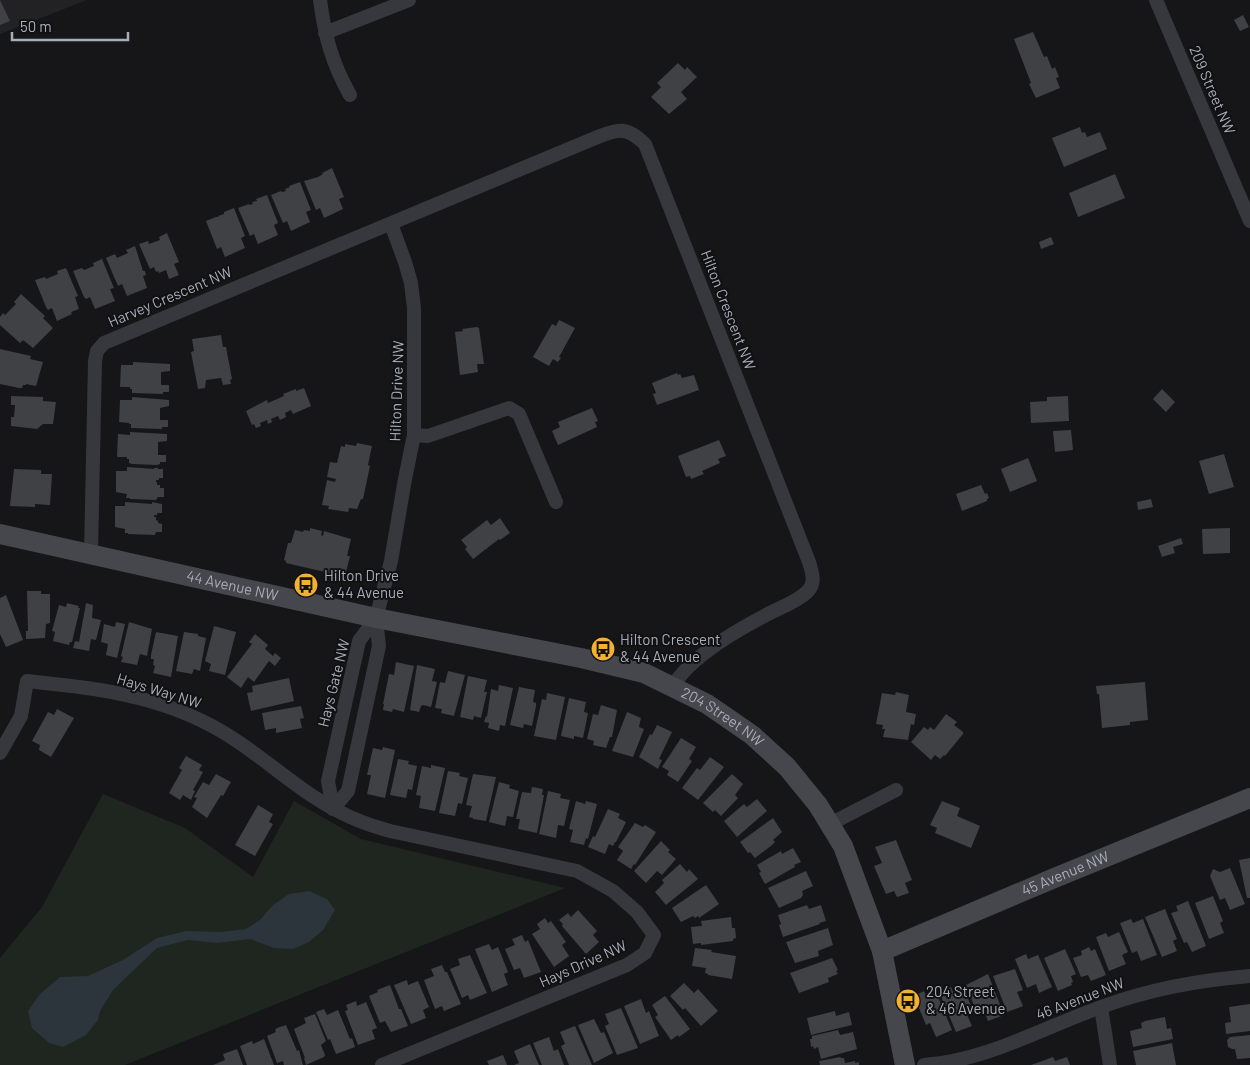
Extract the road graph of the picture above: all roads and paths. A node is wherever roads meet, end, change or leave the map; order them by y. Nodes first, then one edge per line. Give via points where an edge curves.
1 (320, 0) edge
2 (409, 0) edge
3 (1156, 0) edge
4 (325, 33) junction
5 (350, 95) dead end
6 (1250, 221) edge
7 (391, 224) junction
8 (414, 435) junction
9 (556, 502) dead end
10 (0, 534) edge
11 (91, 553) junction
12 (376, 618) junction
13 (581, 658) joint
14 (673, 686) junction
15 (0, 753) edge
16 (896, 790) dead end
17 (1250, 798) edge
18 (333, 808) junction
19 (830, 824) junction
20 (882, 951) junction
21 (1250, 976) edge
22 (1101, 1007) junction
23 (382, 1065) edge
24 (905, 1065) edge
25 (924, 1065) edge
26 (1110, 1065) edge

1 - 4 street
2 - 4 street
3 - 6 street, 209 Street NW
4 - 5 street via 334,64
7 - 8 street, Hilton Drive NW via 405,262 413,300
7 - 11 street, Harvey Crescent NW via 104,343 97,351 95,361
7 - 14 street, Hilton Crescent NW via 615,130 627,131 645,144 814,578 809,591 739,629 702,656
8 - 9 street via 428,436 509,408 519,414
8 - 12 street, Hilton Drive NW via 391,561
10 - 11 street, 44 Avenue NW
11 - 12 street, 44 Avenue NW
12 - 13 street, 44 Avenue NW
12 - 18 street via 379,646 348,791
12 - 18 street, Hays Gate NW via 359,641 328,781
13 - 14 street, 204 Street NW via 644,673
14 - 19 street, 204 Street NW via 707,704 752,735 787,767
15 - 18 street, Hays Way NW via 21,716 27,681 124,694 176,710 220,730
16 - 19 street
17 - 20 street, 45 Avenue NW
18 - 23 street, Hays Drive NW via 390,831 577,871 614,891 637,912 654,935 645,953 627,965
19 - 20 street, 204 Street NW via 843,846
20 - 24 street, 204 Street NW
21 - 22 street, 46 Avenue NW via 1175,985
22 - 25 street, 46 Avenue NW via 990,1052
22 - 26 street

